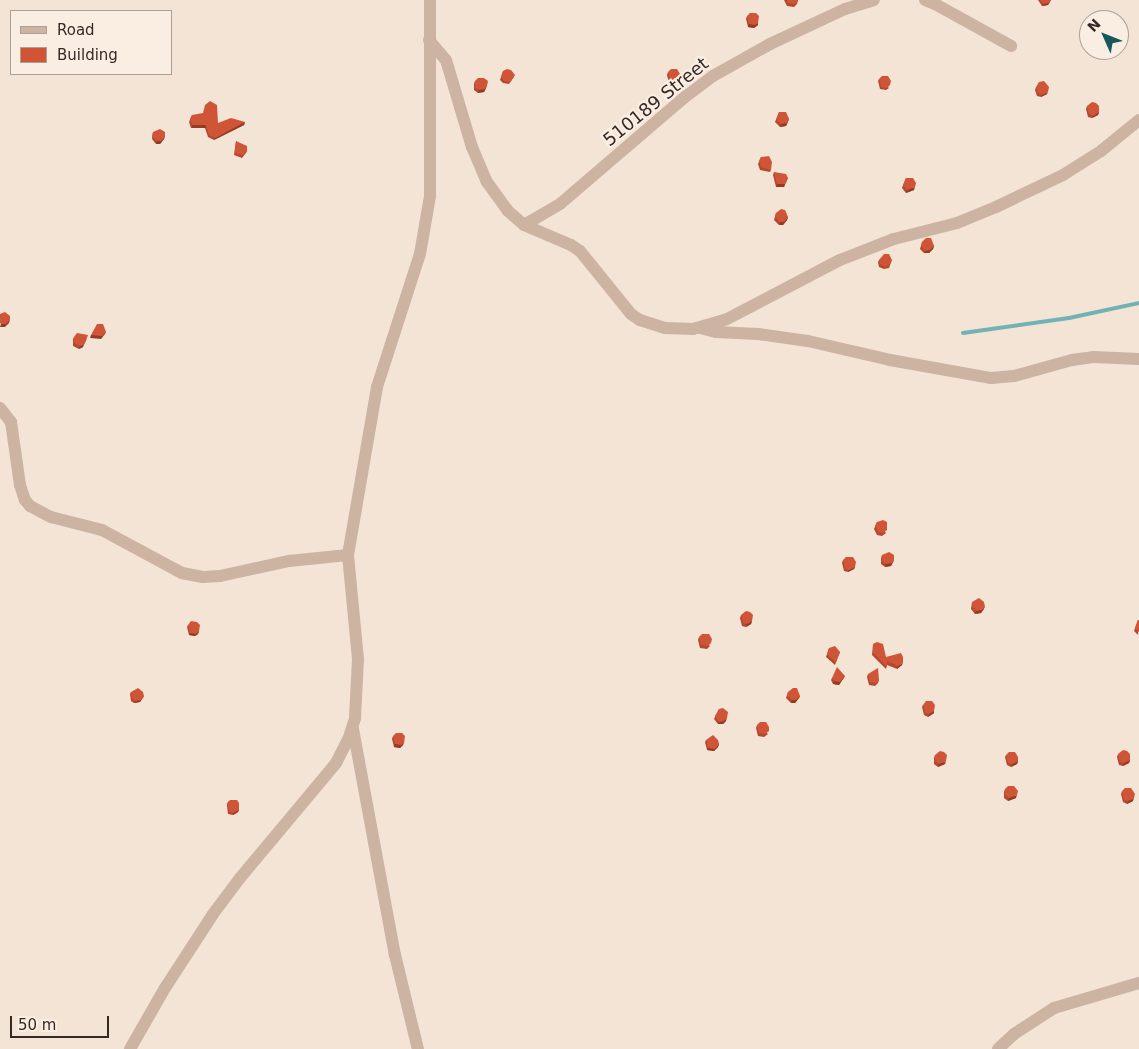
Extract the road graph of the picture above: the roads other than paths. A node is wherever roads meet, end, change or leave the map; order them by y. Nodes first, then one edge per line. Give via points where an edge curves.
1 (430, 0) edge
2 (874, 0) edge
3 (925, 0) edge
4 (429, 40) junction
5 (1011, 46) dead end
6 (1139, 120) edge
7 (524, 225) junction
8 (700, 328) junction
9 (1139, 359) edge
10 (0, 408) edge
11 (348, 555) junction
12 (352, 727) junction
13 (1139, 983) edge
14 (130, 1049) edge
15 (418, 1049) edge
16 (998, 1049) edge

1 - 4 street
2 - 7 street, 510189 Street via 845,8 713,76 560,204
3 - 5 street
4 - 7 street via 446,60 472,147 487,182 508,211
4 - 11 street via 432,164 426,228 377,388
6 - 8 street via 1101,151 1063,175 968,218 894,239 840,260 728,318
7 - 8 street via 580,251 631,314 640,320 665,328
8 - 9 street via 790,338 991,378 1014,376 1093,357
10 - 11 street via 11,422 25,500 38,511 102,530 166,566 194,576 220,576 289,561
11 - 12 street via 358,659 358,698
12 - 14 street via 345,748 329,773 213,914
12 - 15 street via 395,955
13 - 16 street via 1054,1008 1014,1034

